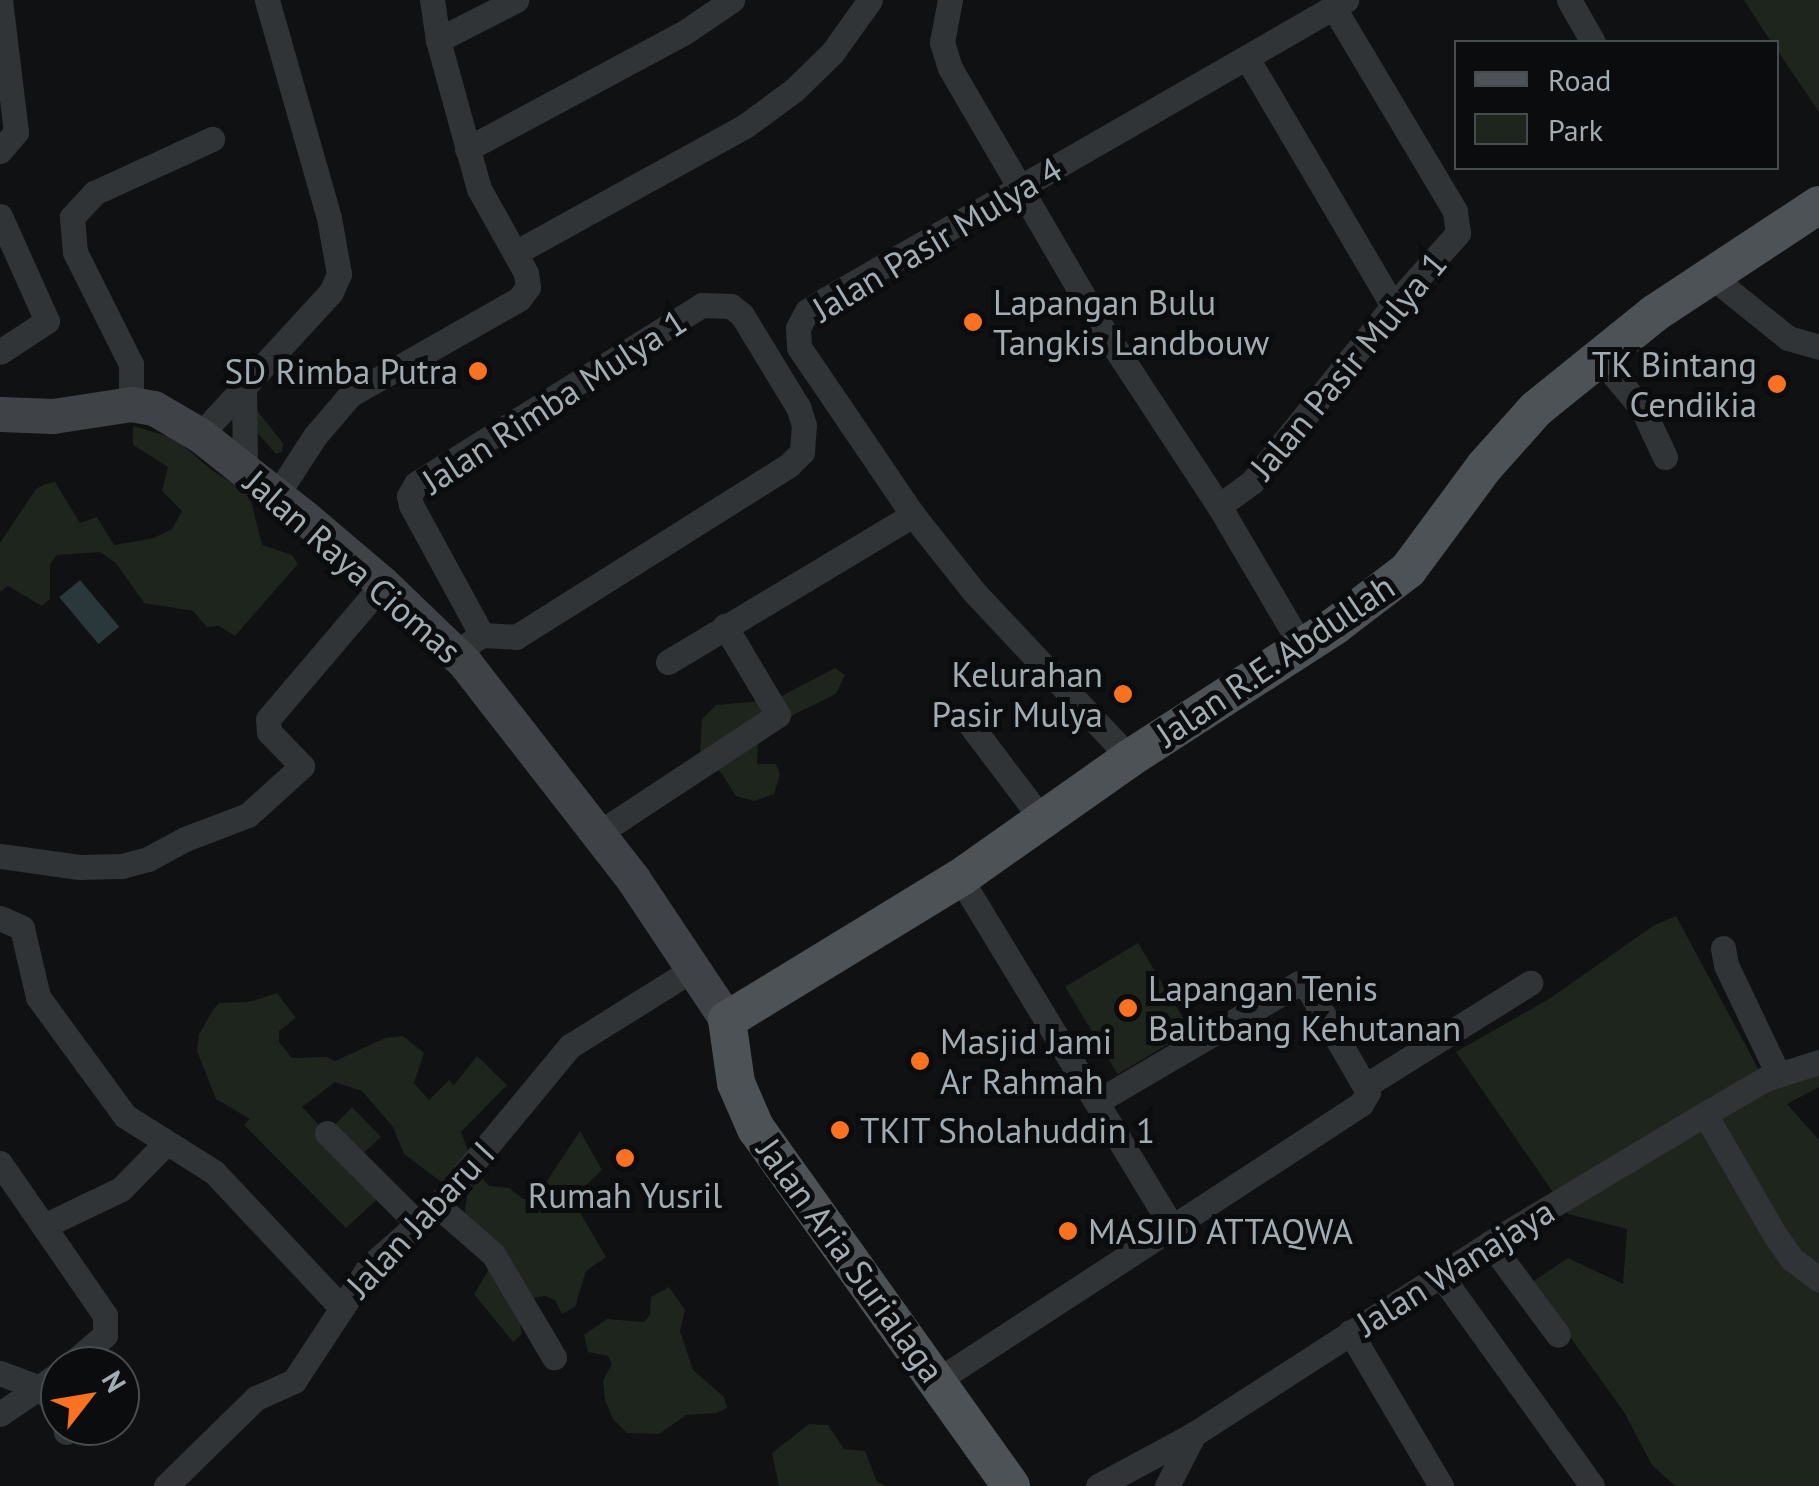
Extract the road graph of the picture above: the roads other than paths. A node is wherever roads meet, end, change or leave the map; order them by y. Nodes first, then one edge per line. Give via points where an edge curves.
1 (0, 0) edge
2 (267, 0) edge
3 (432, 0) edge
4 (516, 0) edge
5 (732, 0) edge
6 (870, 0) edge
7 (950, 0) edge
8 (1569, 0) edge
9 (1340, 4) edge
10 (438, 40) junction
11 (1591, 40) edge
12 (1248, 58) junction
13 (212, 139) dead end
14 (468, 149) junction
15 (0, 151) edge
16 (1018, 188) junction
17 (1819, 206) edge
18 (0, 216) edge
19 (515, 254) junction
20 (1724, 267) junction
21 (1393, 306) junction
22 (1819, 348) edge
23 (0, 352) edge
24 (1599, 358) junction
25 (244, 386) junction
26 (131, 404) junction
27 (0, 414) edge
28 (200, 436) junction
29 (1666, 457) dead end
30 (245, 470) junction
31 (276, 496) junction
32 (1219, 506) junction
33 (914, 514) junction
34 (383, 584) junction
35 (724, 626) junction
36 (468, 644) junction
37 (1302, 648) junction
38 (668, 662) dead end
39 (970, 722) dead end
40 (1130, 758) junction
41 (1044, 822) junction
42 (599, 833) junction
43 (0, 856) edge
44 (960, 878) junction
45 (0, 918) edge
46 (1723, 948) dead end
47 (693, 969) junction
48 (1530, 984) dead end
49 (727, 1020) junction
50 (1819, 1062) edge
51 (1778, 1074) junction
52 (1364, 1086) junction
53 (1096, 1102) junction
54 (1705, 1114) junction
55 (327, 1133) dead end
56 (166, 1143) junction
57 (0, 1163) edge
58 (425, 1216) junction
59 (46, 1225) junction
60 (1172, 1226) junction
61 (1490, 1243) junction
62 (1442, 1276) junction
63 (1819, 1280) edge
64 (340, 1306) junction
65 (1350, 1332) junction
66 (1558, 1335) dead end
67 (92, 1346) edge
68 (554, 1357) dead end
69 (0, 1373) edge
70 (40, 1379) edge
71 (938, 1380) junction
72 (40, 1388) edge
73 (0, 1414) edge
74 (1194, 1434) junction
75 (166, 1486) edge
76 (1011, 1486) edge
77 (1098, 1486) edge
78 (1166, 1486) edge
79 (1441, 1486) edge
80 (1592, 1486) edge

1 - 15 street via 16,132
2 - 25 street via 340,265 331,292
3 - 10 street
4 - 10 street
5 - 14 street
6 - 19 street via 832,53 775,105
7 - 16 street, Jalan Pasir Mulya 1 via 944,54
8 - 11 street
9 - 12 street, Jalan Pasir Mulya 4
9 - 21 street, Jalan Pasir Mulya 1 via 1458,219 1454,238
10 - 14 street
12 - 16 street, Jalan Pasir Mulya 4
12 - 21 street
13 - 26 street via 94,193 72,217 75,252 130,364
14 - 19 street via 492,217
16 - 32 street, Jalan Pasir Mulya 1
16 - 33 street, Jalan Pasir Mulya 4 via 807,312 798,328 799,346
17 - 20 main road, Jalan R.E. Abdullah
18 - 23 street via 48,321
19 - 31 street via 527,280 524,294 350,395
20 - 22 street via 1722,285 1788,338
20 - 24 main road, Jalan R.E. Abdullah
21 - 32 street, Jalan Pasir Mulya 1 via 1252,482
24 - 29 street via 1642,410
24 - 37 main road, Jalan R.E. Abdullah via 1498,452 1408,570
25 - 28 street
25 - 30 street
26 - 27 main road via 53,416
26 - 28 main road, Jalan Raya Ciomas via 154,408
28 - 30 main road, Jalan Raya Ciomas
30 - 31 main road, Jalan Raya Ciomas
31 - 34 main road, Jalan Raya Ciomas
32 - 37 street, Jalan Pasir Mulya 1
33 - 35 street
33 - 40 street, Jalan Pasir Mulya 4 via 974,593
34 - 36 main road, Jalan Raya Ciomas
34 - 43 street via 268,719 266,728 302,766 248,816 122,866
35 - 38 street
35 - 42 street via 778,714
36 - 36 street, Jalan Rimba Mulya 1 via 516,636 802,452 798,407 732,306 702,305 416,484 411,505
36 - 42 main road, Jalan Raya Ciomas
37 - 40 main road, Jalan R.E. Abdullah
39 - 41 street
40 - 41 main road, Jalan R.E. Abdullah
41 - 44 main road, Jalan R.E. Abdullah
42 - 47 main road, Jalan Raya Ciomas
44 - 49 main road, Jalan R.E. Abdullah
44 - 53 street
45 - 56 street via 22,928 38,996 88,1070 126,1116
46 - 51 street
47 - 49 main road, Jalan Raya Ciomas
47 - 58 street, Jalan Jabaru I via 570,1046
48 - 52 street
49 - 71 main road, Jalan Aria Surialaga via 736,1084 756,1130
50 - 51 street, Jalan Wanajaya
51 - 54 street, Jalan Wanajaya
52 - 53 street via 1299,983
52 - 60 street via 1368,1096 1361,1104
53 - 60 street
54 - 61 street, Jalan Wanajaya
54 - 63 street via 1776,1235
55 - 58 street
56 - 59 street via 121,1189
56 - 64 street via 214,1172
57 - 59 street
58 - 64 street, Jalan Jabaru I via 369,1267
58 - 68 street via 446,1213 493,1254
59 - 67 street via 105,1315 105,1335
60 - 71 street
61 - 62 street, Jalan Wanajaya
61 - 66 street
62 - 65 street, Jalan Wanajaya
62 - 80 street
64 - 75 street, Jalan Jabaru I via 294,1381 256,1398
65 - 74 street, Jalan Wanajaya
65 - 79 street
69 - 70 street
71 - 76 main road, Jalan Aria Surialaga
72 - 73 street
74 - 77 street, Jalan Wanajaya
74 - 78 street

